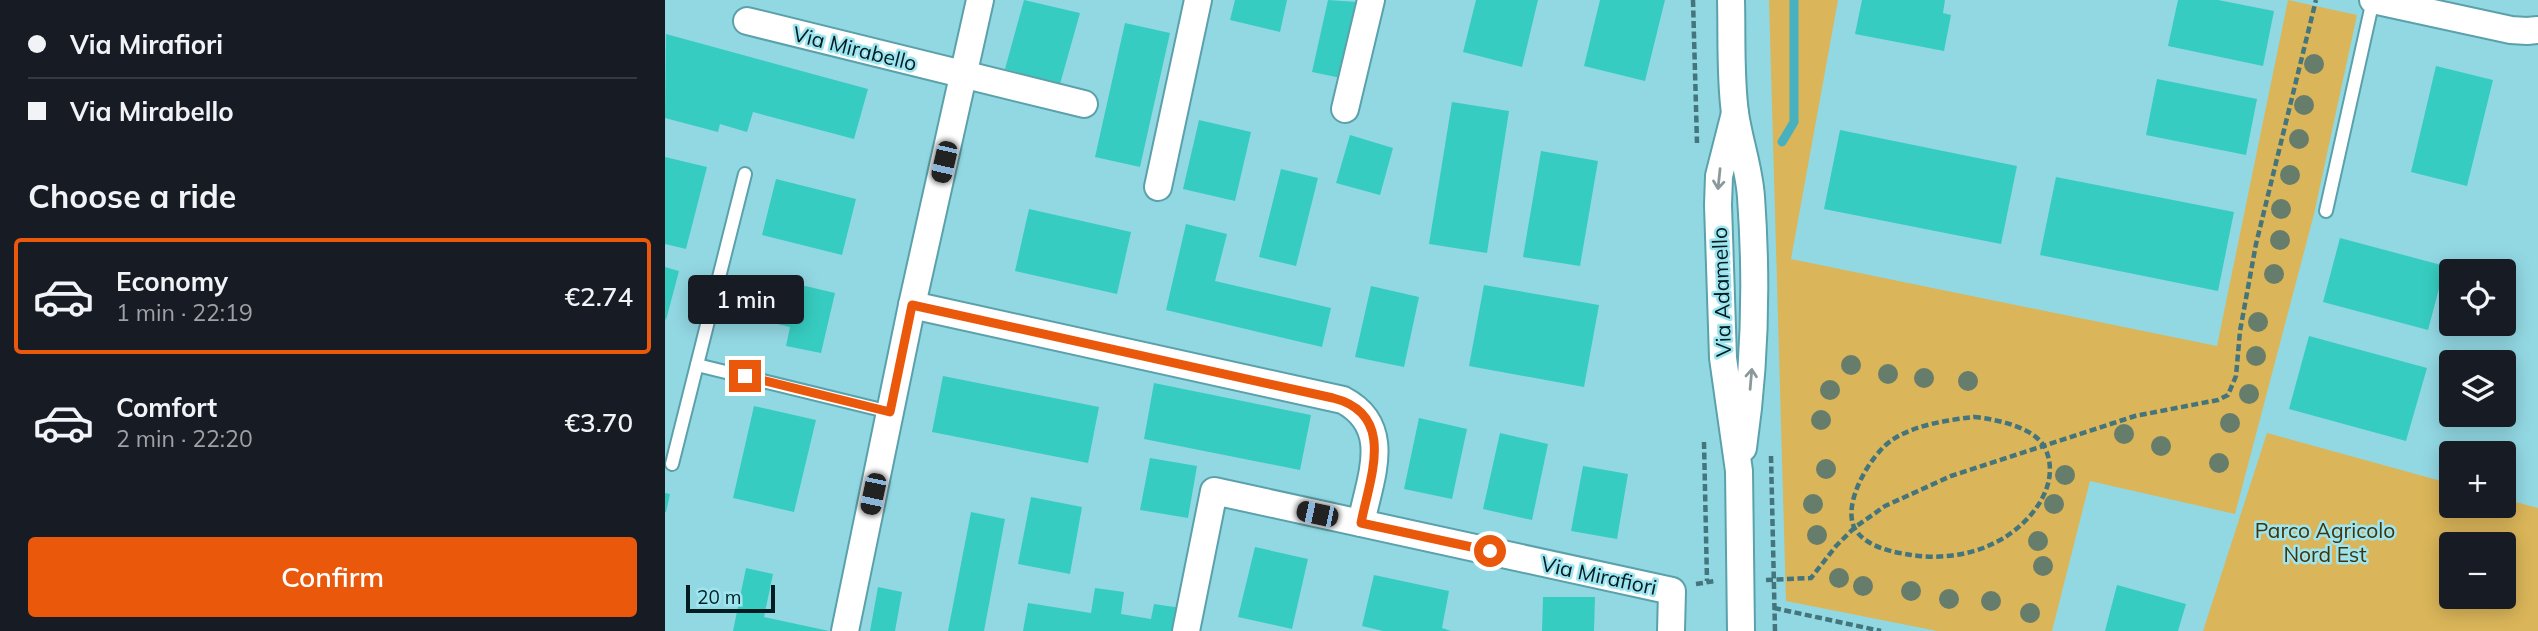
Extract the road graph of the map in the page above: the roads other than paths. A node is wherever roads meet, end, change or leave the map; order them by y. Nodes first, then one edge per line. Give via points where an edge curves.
1 (980, 0) edge
2 (1198, 0) edge
3 (1371, 0) edge
4 (1731, 0) edge
5 (2373, 0) edge
6 (747, 21) dead end
7 (2538, 30) edge
8 (964, 74) junction
9 (1084, 104) dead end
10 (1345, 109) dead end
11 (745, 174) dead end
12 (1158, 187) dead end
13 (2326, 211) dead end
14 (912, 305) junction
15 (697, 365) junction
16 (890, 412) junction
17 (672, 464) dead end
18 (1361, 523) junction
19 (845, 631) edge
20 (1186, 631) edge
21 (1671, 631) edge
22 (1741, 631) edge

1 - 8 street
2 - 12 street
3 - 10 street
4 - 22 street, Via Adamello via 1735,113 1721,165 1718,205 1724,367 1739,471
5 - 7 street via 2511,30
5 - 13 lane
6 - 8 street, Via Mirabello
8 - 9 street, Via Mirabello
8 - 14 street
11 - 15 lane
14 - 16 street
14 - 18 street via 1343,400 1364,415 1375,438
15 - 16 lane
15 - 17 lane
16 - 19 street
18 - 20 street, Via Mirafiori via 1214,491
18 - 21 street, Via Mirafiori via 1672,591

